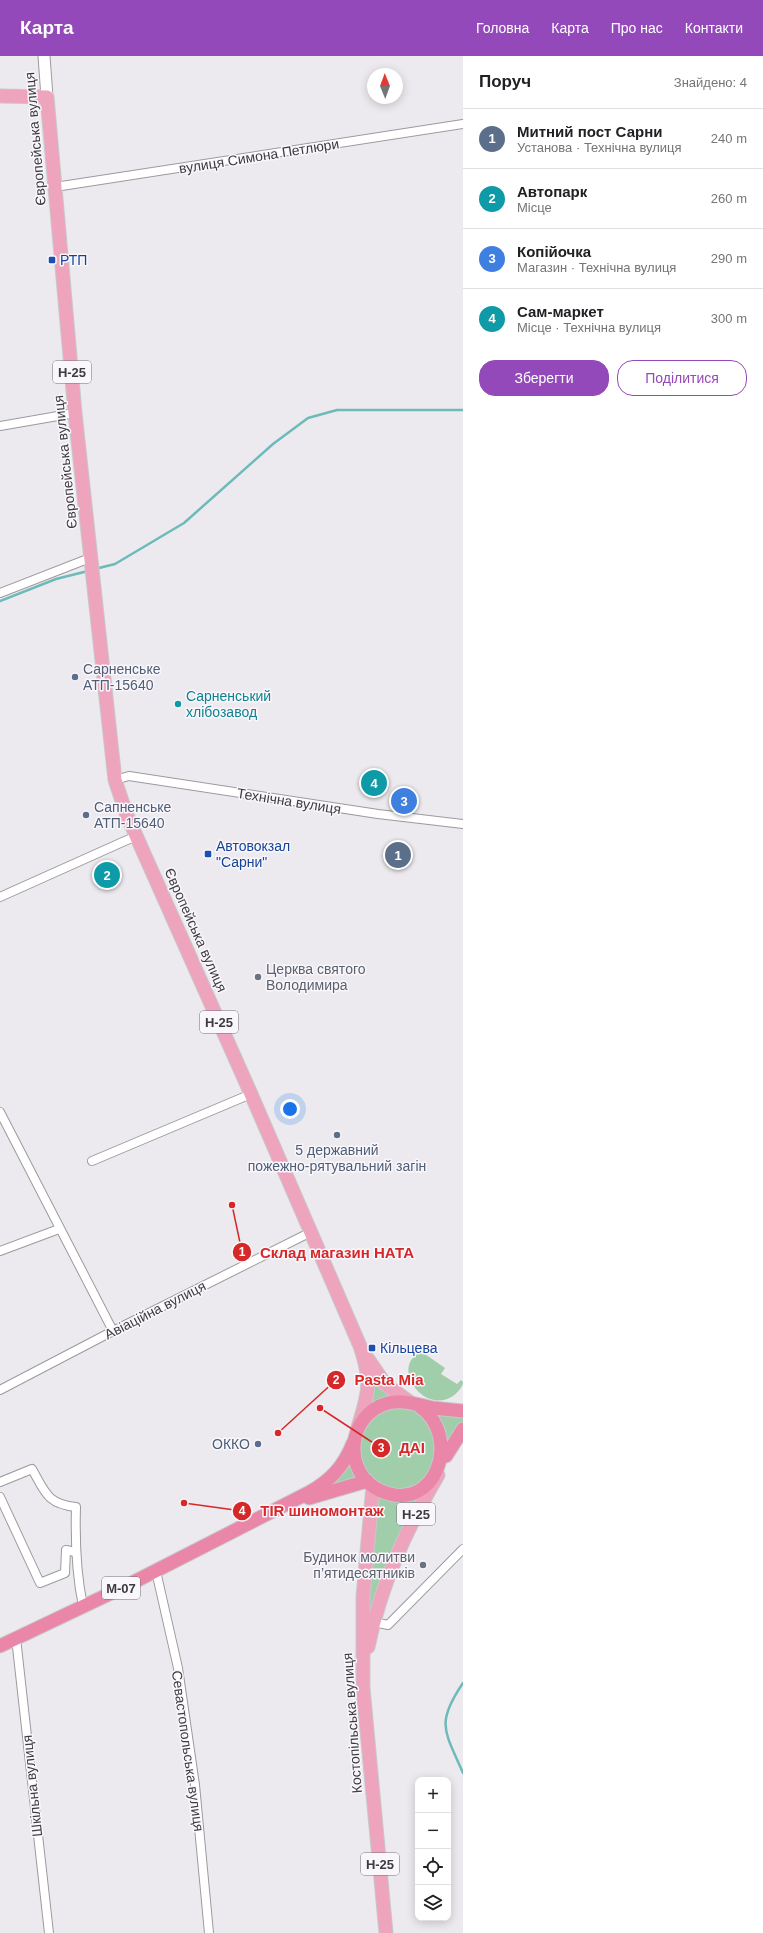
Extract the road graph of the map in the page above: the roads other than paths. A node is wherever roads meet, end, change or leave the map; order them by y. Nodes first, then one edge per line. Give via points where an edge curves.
1 (44, 56) edge
2 (0, 96) edge
3 (47, 97) junction
4 (463, 124) edge
5 (55, 187) junction
6 (76, 413) junction
7 (0, 426) edge
8 (91, 565) junction
9 (0, 593) edge
10 (115, 780) junction
11 (463, 824) edge
12 (136, 836) junction
13 (0, 897) edge
14 (251, 1094) junction
15 (0, 1112) edge
16 (92, 1161) dead end
17 (60, 1230) junction
18 (311, 1232) junction
19 (0, 1251) edge
20 (112, 1331) junction
21 (360, 1346) junction
22 (0, 1390) edge
23 (415, 1404) junction
24 (463, 1411) edge
25 (358, 1427) junction
26 (463, 1429) edge
27 (353, 1443) junction
28 (446, 1456) junction
29 (440, 1472) junction
30 (0, 1482) edge
31 (370, 1484) junction
32 (0, 1497) edge
33 (290, 1502) junction
34 (463, 1549) edge
35 (75, 1552) junction
36 (156, 1570) junction
37 (83, 1606) junction
38 (374, 1622) junction
39 (16, 1638) junction
40 (0, 1646) edge
41 (363, 1688) junction
42 (48, 1933) edge
43 (209, 1933) edge
44 (386, 1933) edge

1 - 3 main road, Європейська вулиця
2 - 3 main road
3 - 5 main road, Європейська вулиця / Н-25
4 - 5 street, вулиця Симона Петлюри
5 - 6 main road, Європейська вулиця / Н-25
6 - 7 street
6 - 8 main road, Європейська вулиця / Н-25
8 - 9 street
8 - 10 main road, Європейська вулиця / Н-25
10 - 11 street, Технічна вулиця via 129,776 378,814
10 - 12 main road, Європейська вулиця / Н-25
12 - 13 street
12 - 14 main road, Європейська вулиця / Н-25
14 - 16 street
14 - 18 main road, Європейська вулиця / Н-25
15 - 17 street
17 - 19 street
17 - 20 street
18 - 20 street, Авіаційна вулиця
18 - 21 main road, Європейська вулиця / Н-25
20 - 22 street, Авіаційна вулиця
21 - 23 main road, Європейська вулиця / Н-25 via 385,1384
21 - 25 main road, Європейська вулиця / Н-25 via 369,1380 367,1398
23 - 24 highway, М-07
23 - 25 highway, М-07 via 396,1402 382,1405 366,1415
23 - 28 highway, Н-25 via 432,1414 443,1430
25 - 27 highway, М-07
26 - 28 highway
27 - 31 highway via 355,1461
27 - 33 highway, М-07 via 348,1456 325,1483
28 - 29 highway
29 - 31 highway, Н-25 via 424,1488 403,1494 382,1491
29 - 38 main road, Н-25 via 395,1556
30 - 35 street via 32,1469 49,1498 61,1506 76,1507
31 - 33 highway, М-07
31 - 41 main road, Костопільська вулиця / Н-25 via 363,1597
32 - 35 street via 40,1583 65,1574 66,1550
33 - 36 highway, М-07
34 - 38 street via 388,1626
35 - 37 street
36 - 37 highway, М-07
36 - 43 street, Севастопольська вулиця via 180,1684 195,1785
37 - 39 highway, М-07
38 - 41 main road, Н-25 via 365,1662
39 - 40 highway, М-07
39 - 42 street, Шкільна вулиця
41 - 44 main road, Костопільська вулиця / Н-25

